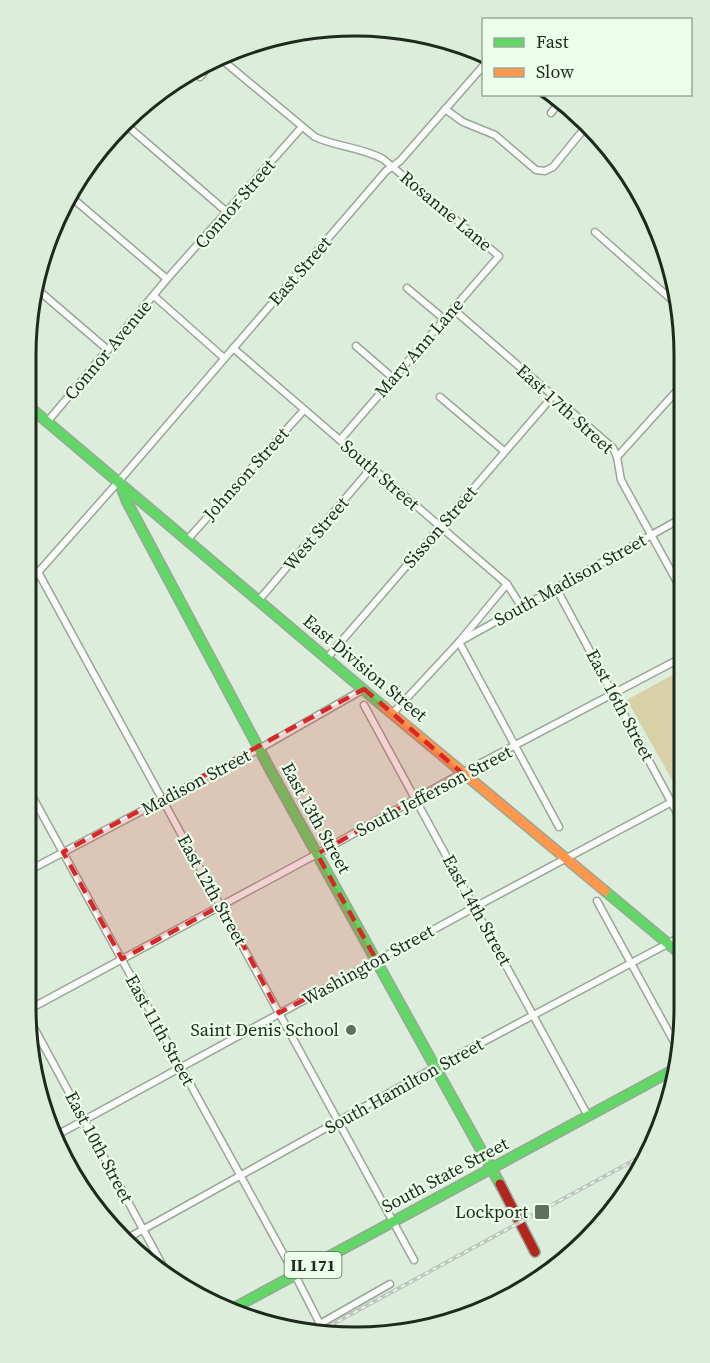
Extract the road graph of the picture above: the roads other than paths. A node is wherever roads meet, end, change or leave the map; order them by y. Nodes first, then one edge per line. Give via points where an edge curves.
1 (226, 63) edge
2 (482, 66) edge
3 (555, 107) edge
4 (445, 109) junction
5 (551, 112) dead end
6 (130, 128) edge
7 (301, 128) junction
8 (583, 131) edge
9 (393, 167) junction
10 (76, 201) edge
11 (228, 213) junction
12 (595, 232) dead end
13 (499, 256) joint
14 (167, 279) junction
15 (407, 288) dead end
16 (42, 293) edge
17 (154, 296) junction
18 (669, 297) edge
19 (453, 309) junction
20 (444, 319) junction
21 (356, 346) dead end
22 (233, 348) junction
23 (108, 350) junction
24 (224, 358) junction
25 (393, 378) junction
26 (674, 394) edge
27 (553, 396) junction
28 (440, 397) dead end
29 (304, 410) junction
30 (36, 412) edge
31 (48, 421) junction
32 (340, 440) junction
33 (504, 452) junction
34 (617, 457) junction
35 (372, 468) junction
36 (119, 481) junction
37 (674, 523) edge
38 (440, 526) junction
39 (652, 536) junction
40 (188, 539) junction
41 (38, 572) junction
42 (36, 574) edge
43 (674, 576) edge
44 (507, 584) junction
45 (555, 588) junction
46 (259, 600) junction
47 (521, 606) junction
48 (459, 642) junction
49 (327, 658) junction
50 (674, 662) edge
51 (364, 689) junction
52 (614, 694) junction
53 (364, 705) dead end
54 (393, 713) junction
55 (516, 746) junction
56 (259, 749) junction
57 (462, 773) junction
58 (416, 799) junction
59 (163, 800) junction
60 (674, 800) edge
61 (671, 802) junction
62 (36, 803) edge
63 (674, 808) edge
64 (559, 827) dead end
65 (63, 852) junction
66 (317, 854) junction
67 (565, 860) junction
68 (36, 867) edge
69 (597, 901) dead end
70 (222, 905) junction
71 (475, 907) junction
72 (674, 941) edge
73 (668, 944) junction
74 (674, 949) edge
75 (122, 959) junction
76 (377, 961) junction
77 (631, 963) junction
78 (36, 1006) edge
79 (279, 1013) junction
80 (534, 1015) junction
81 (37, 1033) edge
82 (672, 1038) edge
83 (180, 1066) junction
84 (436, 1068) junction
85 (667, 1073) edge
86 (588, 1116) junction
87 (84, 1119) junction
88 (338, 1122) junction
89 (61, 1132) edge
90 (492, 1168) junction
91 (241, 1176) junction
92 (394, 1221) junction
93 (143, 1230) junction
94 (131, 1236) edge
95 (535, 1252) dead end
96 (159, 1260) edge
97 (414, 1260) dead end
98 (295, 1275) junction
99 (390, 1284) dead end
100 (239, 1305) edge
101 (320, 1324) joint

1 - 7 street, Rosanne Lane
2 - 4 street, East Street
3 - 5 street
4 - 8 street via 463,122 495,135 536,170 553,167
4 - 9 street, East Street
6 - 11 street
7 - 9 street, Rosanne Lane via 324,141 369,152
7 - 11 street, Connor Street
9 - 13 street, Rosanne Lane
9 - 22 street, East Street
10 - 14 street
11 - 14 street, Connor Street
12 - 18 street
13 - 19 street, Mary Ann Lane
14 - 17 street, Connor Avenue
15 - 20 street
16 - 23 street
17 - 23 street, Connor Avenue
17 - 24 street
19 - 20 street, Mary Ann Lane
19 - 27 street, East 17th Street
20 - 25 street, Mary Ann Lane
21 - 25 street
22 - 24 street, East Street
22 - 29 street, South Street
23 - 31 street, Connor Avenue
24 - 36 street, East Street
25 - 32 street, Mary Ann Lane
26 - 34 street
27 - 33 street, Sisson Street
27 - 34 street, East 17th Street via 613,448
28 - 33 street
29 - 32 street, South Street
29 - 40 street, Johnson Street
30 - 31 street, East Division Street
31 - 36 street, East Division Street
32 - 35 street, South Street
33 - 38 street, Sisson Street
34 - 39 street, East 17th Street via 621,480
35 - 38 street, South Street
35 - 46 street, West Street
36 - 40 street, East Division Street
36 - 41 street, East Street
36 - 56 street, East 13th Street
37 - 39 street, South Madison Street
38 - 44 street, South Street
38 - 49 street, Sisson Street
39 - 43 street, East 17th Street
39 - 45 street, South Madison Street
40 - 46 street, East Division Street
41 - 42 street, East Street
41 - 59 street, East 12th Street
44 - 47 street, South Street
44 - 48 street
45 - 47 street, South Madison Street
45 - 52 street, East 16th Street
46 - 49 street, East Division Street
47 - 48 street, South Madison Street
48 - 54 street
48 - 55 street
49 - 51 street, East Division Street
50 - 52 street, South Jefferson Street
51 - 54 street, East Division Street
51 - 56 street, Madison Street
52 - 55 street, South Jefferson Street
52 - 61 street, East 16th Street
53 - 58 street, East 14th Street
54 - 57 street, East Division Street
55 - 57 street, South Jefferson Street
55 - 64 street
56 - 59 street, Madison Street
56 - 66 street, East 13th Street
57 - 58 street, South Jefferson Street
57 - 67 street, East Division Street
58 - 66 street, South Jefferson Street
58 - 71 street, East 14th Street
59 - 65 street, Madison Street
59 - 70 street, East 12th Street
60 - 61 street, Washington Street
61 - 63 street, East 16th Street
61 - 67 street, Washington Street
62 - 65 street, East 11th Street
65 - 68 street, Madison Street
65 - 75 street, East 11th Street
66 - 70 street, South Jefferson Street
66 - 76 street, East 13th Street
67 - 71 street, Washington Street
67 - 73 street, East Division Street
69 - 77 street
70 - 75 street, South Jefferson Street
70 - 79 street, East 12th Street
71 - 76 street, Washington Street
71 - 80 street, East 14th Street
72 - 73 street, South Hamilton Street
73 - 74 street, East Division Street
73 - 77 street, South Hamilton Street
75 - 78 street, South Jefferson Street
75 - 83 street, East 11th Street
76 - 79 street, Washington Street
76 - 84 street, East 13th Street
77 - 80 street, South Hamilton Street
77 - 82 street
79 - 83 street, Washington Street
79 - 88 street, East 12th Street
80 - 84 street, South Hamilton Street
80 - 86 street, East 14th Street
81 - 87 street, East 10th Street
83 - 87 street, Washington Street
83 - 91 street, East 11th Street
84 - 88 street, South Hamilton Street
84 - 90 street, East 13th Street
85 - 86 street, South State Street / IL 171
86 - 90 street, South State Street / IL 171
87 - 89 street, Washington Street
87 - 93 street, East 10th Street
88 - 91 street, South Hamilton Street
88 - 92 street, East 12th Street
90 - 92 street, South State Street / IL 171
90 - 95 street, East 13th Street
91 - 93 street, South Hamilton Street
91 - 98 street, East 11th Street
92 - 97 street, East 12th Street
92 - 98 street, South State Street / IL 171
93 - 94 street, South Hamilton Street
93 - 96 street, East 10th Street
98 - 100 street, South State Street / IL 171
98 - 101 street, East 11th Street
99 - 101 street

